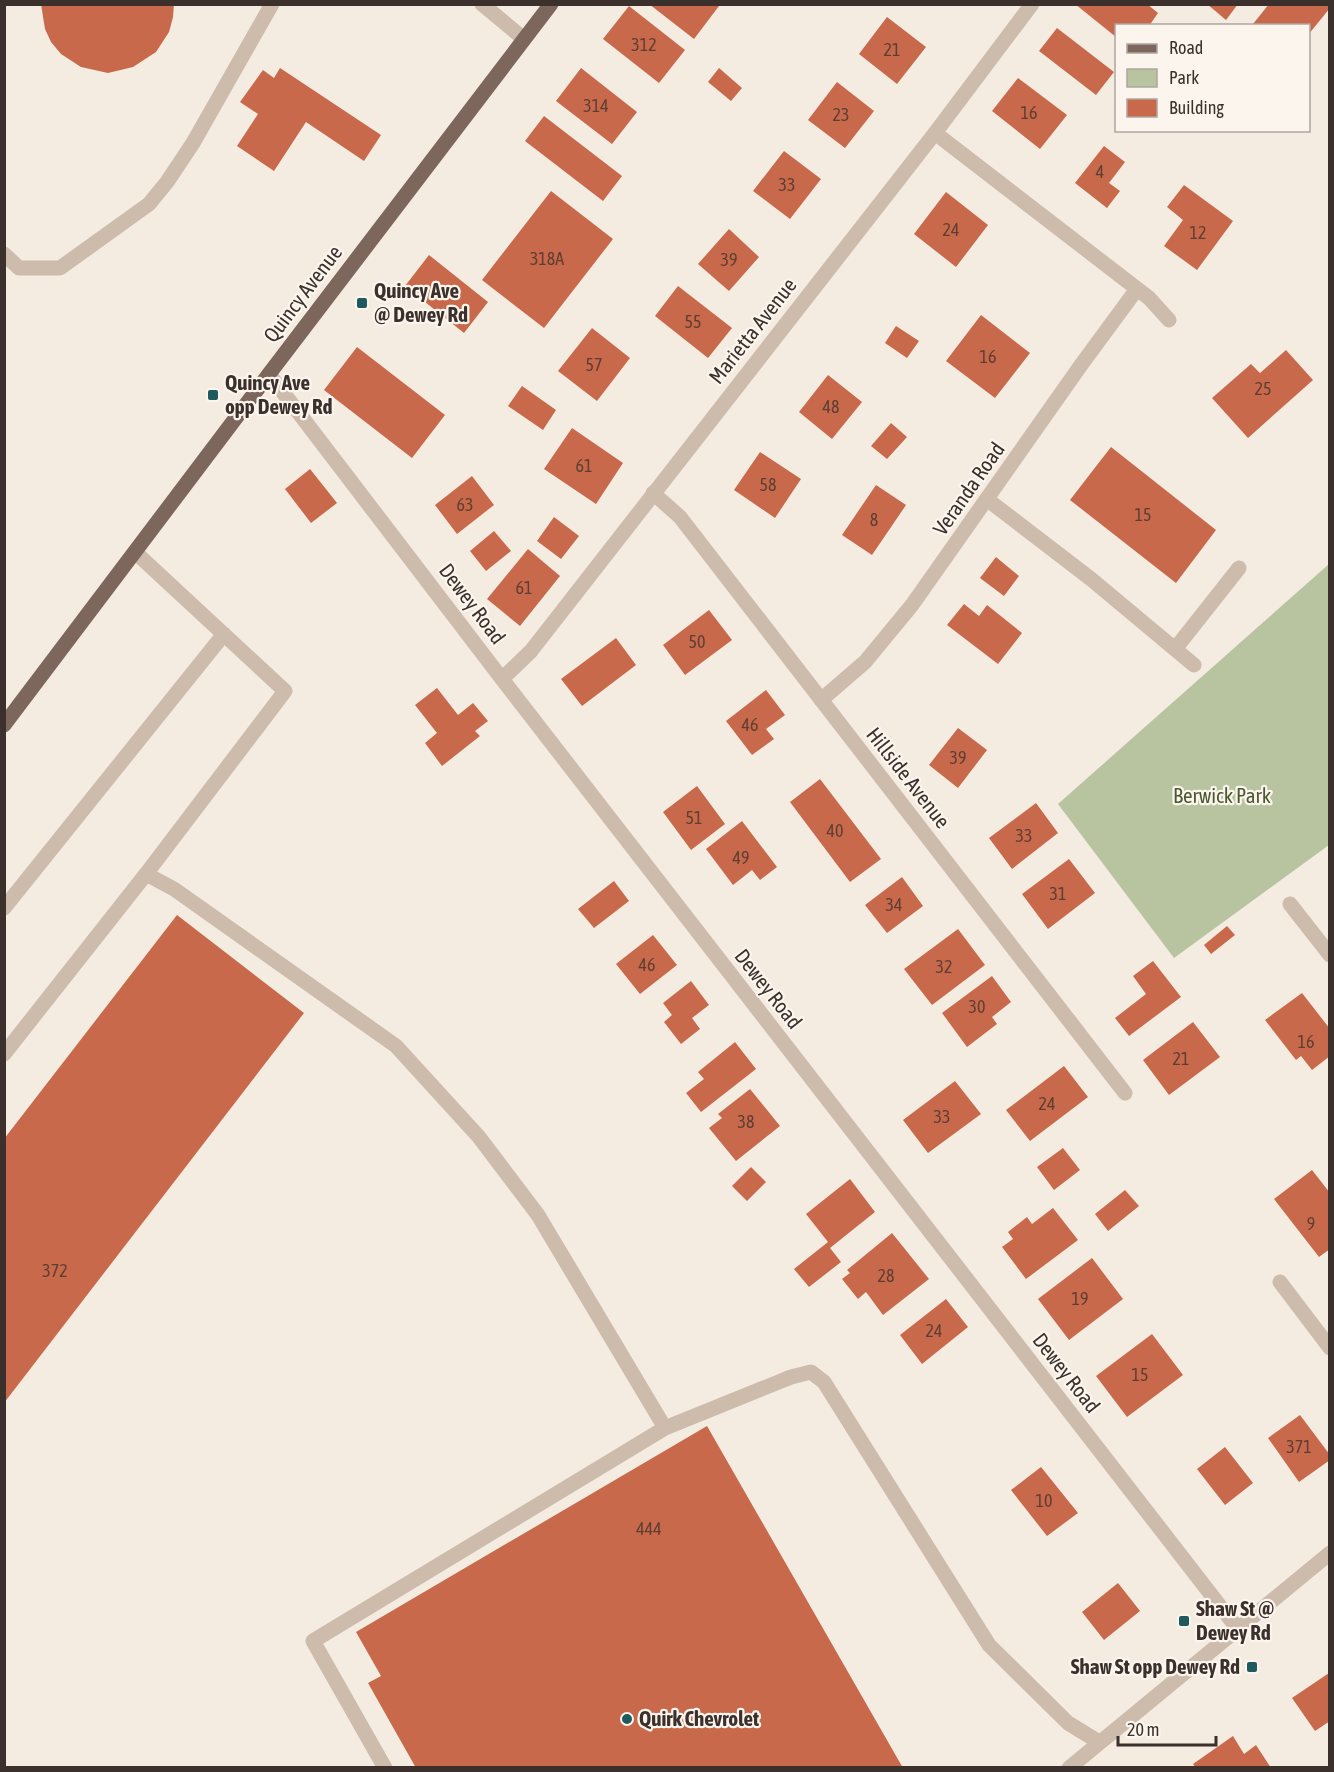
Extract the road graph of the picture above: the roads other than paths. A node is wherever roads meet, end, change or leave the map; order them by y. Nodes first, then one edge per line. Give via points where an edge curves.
1 (272, 4) edge
2 (482, 4) edge
3 (551, 4) edge
4 (1032, 4) edge
5 (525, 39) junction
6 (935, 133) junction
7 (4, 254) edge
8 (1137, 289) junction
9 (1169, 320) dead end
10 (269, 374) junction
11 (653, 493) junction
12 (988, 500) junction
13 (135, 552) junction
14 (1239, 568) dead end
15 (224, 634) junction
16 (1175, 649) junction
17 (1194, 664) dead end
18 (502, 679) junction
19 (821, 700) junction
20 (4, 725) edge
21 (146, 874) junction
22 (1290, 904) dead end
23 (4, 908) edge
24 (1329, 955) edge
25 (4, 1054) edge
26 (1125, 1093) dead end
27 (1280, 1282) dead end
28 (1329, 1348) edge
29 (665, 1428) junction
30 (1329, 1553) edge
31 (1237, 1628) junction
32 (1099, 1743) junction
33 (385, 1767) edge
34 (1069, 1767) edge

1 - 7 street via 193,143 149,204 60,268 19,268
2 - 5 street
3 - 5 main road, Quincy Avenue
4 - 6 street, Marietta Avenue
5 - 10 main road, Quincy Avenue
6 - 8 street
6 - 11 street, Marietta Avenue
8 - 9 street
8 - 12 street, Veranda Road
10 - 13 main road, Quincy Avenue
10 - 18 street, Dewey Road
11 - 18 street, Marietta Avenue via 531,651
11 - 19 street, Hillside Avenue via 680,517
12 - 16 street
12 - 19 street, Veranda Road via 877,649
13 - 15 street
13 - 20 main road, Quincy Avenue
14 - 16 street
15 - 21 street via 285,691
15 - 23 street
16 - 17 street
18 - 31 street, Dewey Road
19 - 26 street, Hillside Avenue
21 - 25 street
21 - 29 street via 174,889 396,1046 479,1137 537,1215
22 - 24 street
27 - 28 street
29 - 32 street via 811,1372 824,1382 989,1645 1068,1723
29 - 33 street via 313,1641
30 - 31 street
31 - 32 street
32 - 34 street

